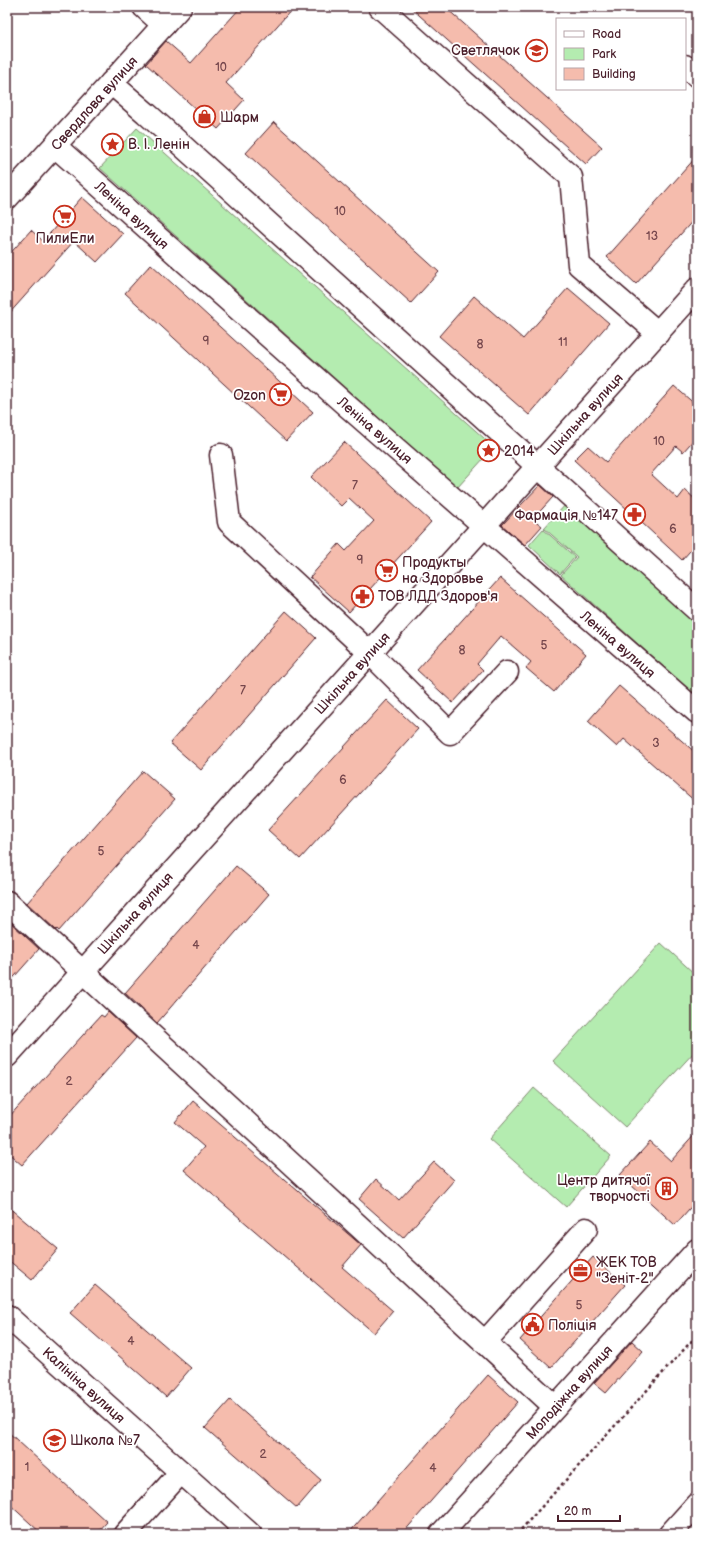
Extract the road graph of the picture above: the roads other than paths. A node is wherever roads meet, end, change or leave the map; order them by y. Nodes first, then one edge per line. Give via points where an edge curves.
1 (144, 7) edge
2 (180, 7) edge
3 (380, 7) edge
4 (164, 25) junction
5 (686, 67) edge
6 (697, 76) edge
7 (111, 83) junction
8 (54, 146) junction
9 (7, 198) edge
10 (697, 289) edge
11 (658, 333) junction
12 (221, 455) dead end
13 (537, 467) junction
14 (484, 525) junction
15 (697, 610) edge
16 (370, 653) junction
17 (507, 672) dead end
18 (697, 712) edge
19 (7, 902) edge
20 (82, 972) junction
21 (7, 1056) edge
22 (586, 1229) dead end
23 (697, 1250) edge
24 (7, 1316) edge
25 (485, 1342) junction
26 (555, 1407) junction
27 (181, 1472) junction
28 (697, 1504) edge
29 (125, 1534) edge
30 (250, 1534) edge
31 (441, 1534) edge
32 (670, 1534) edge

1 - 4 main road
2 - 4 main road, Свердлова вулиця
3 - 11 main road via 571,177 579,265
4 - 7 main road, Свердлова вулиця
5 - 6 main road
7 - 8 main road, Свердлова вулиця
7 - 13 main road
8 - 9 main road, Свердлова вулиця
8 - 14 main road, Леніна вулиця
10 - 11 main road, Шкільна вулиця
11 - 13 main road, Шкільна вулиця
12 - 16 main road via 229,522
13 - 14 main road, Шкільна вулиця
13 - 15 main road
14 - 16 main road, Шкільна вулиця
14 - 18 main road, Леніна вулиця
16 - 17 main road via 450,733
16 - 20 main road, Шкільна вулиця
19 - 20 main road
20 - 21 main road, Шкільна вулиця
20 - 25 main road
22 - 25 main road
23 - 26 main road, Молодіжна вулиця
24 - 27 main road, Калініна вулиця
25 - 26 main road
26 - 31 main road, Молодіжна вулиця
27 - 29 main road
27 - 30 main road, Калініна вулиця
28 - 32 main road

